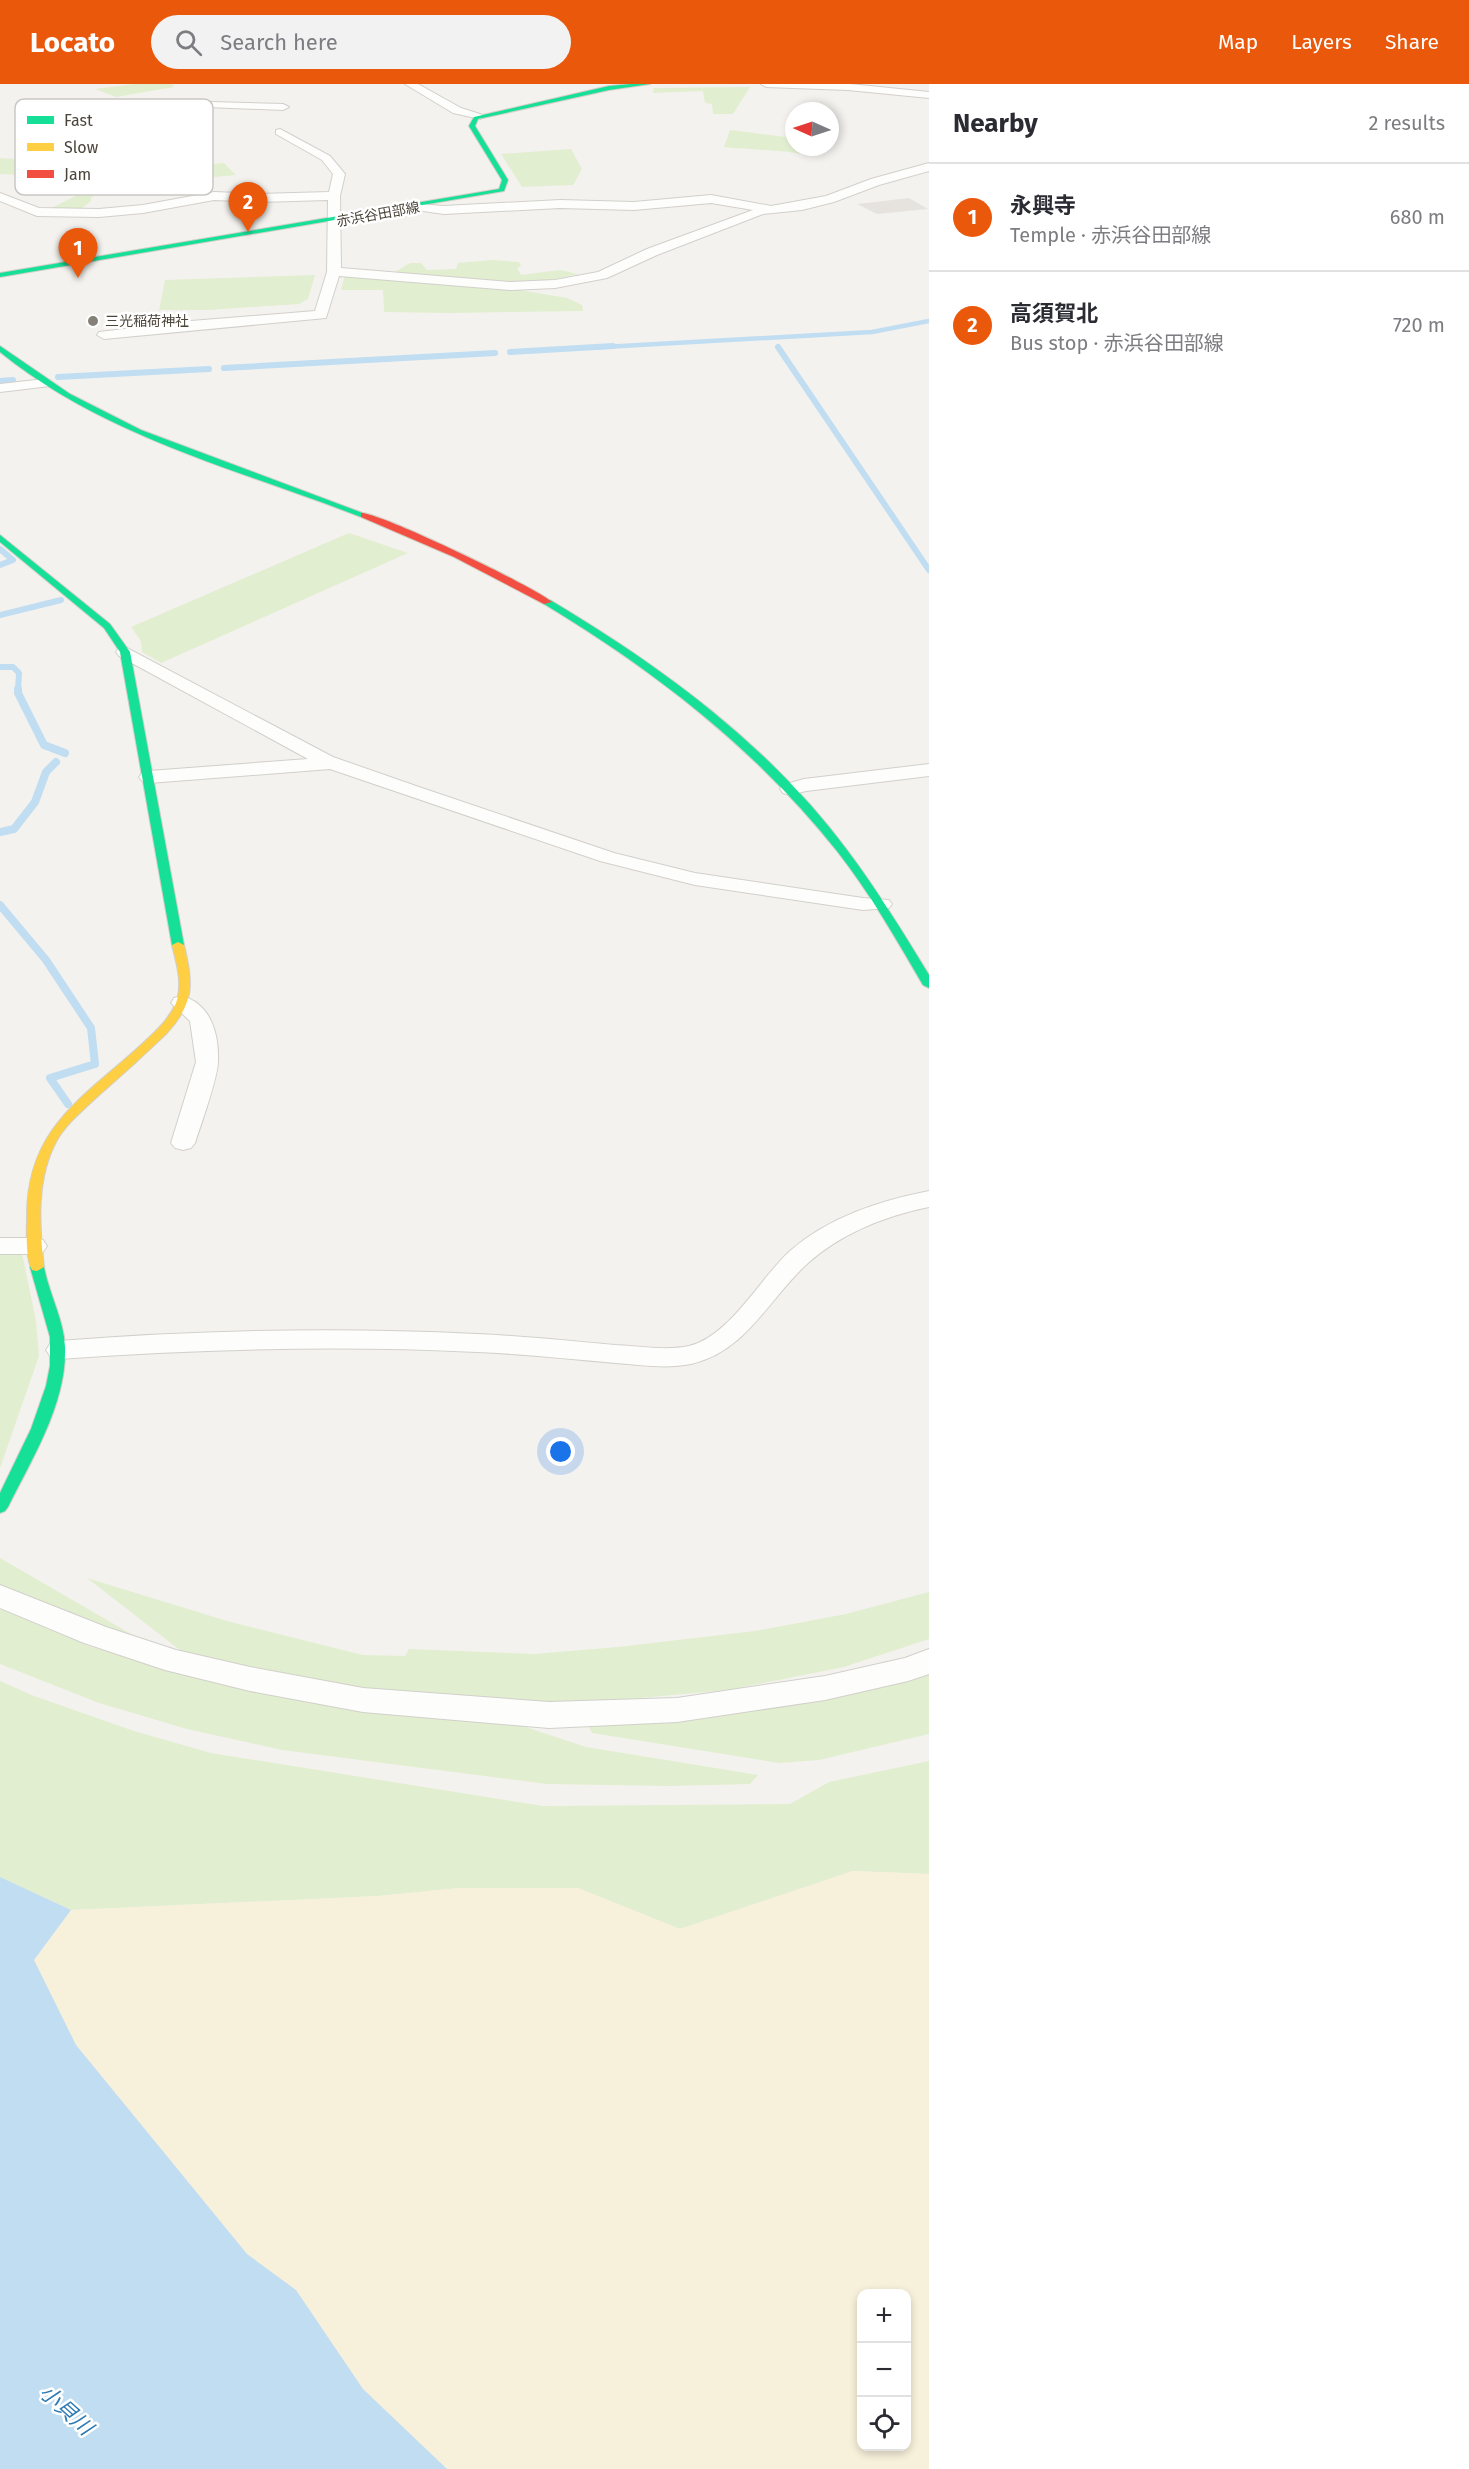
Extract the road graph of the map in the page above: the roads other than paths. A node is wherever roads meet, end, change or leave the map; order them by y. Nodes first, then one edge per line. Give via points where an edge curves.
1 (410, 84) edge
2 (646, 84) edge
3 (766, 84) edge
4 (623, 85) edge
5 (929, 95) edge
6 (213, 105) edge
7 (283, 107) dead end
8 (480, 116) junction
9 (280, 132) dead end
10 (929, 167) edge
11 (502, 190) junction
12 (334, 196) junction
13 (0, 197) edge
14 (516, 206) junction
15 (420, 207) junction
16 (772, 209) junction
17 (334, 221) junction
18 (334, 272) junction
19 (0, 275) edge
20 (104, 334) dead end
21 (0, 348) edge
22 (45, 383) junction
23 (0, 388) edge
24 (0, 538) edge
25 (125, 652) junction
26 (332, 763) junction
27 (929, 770) edge
28 (149, 777) junction
29 (790, 789) junction
30 (882, 904) junction
31 (929, 985) edge
32 (182, 1003) junction
33 (183, 1143) dead end
34 (929, 1199) edge
35 (0, 1246) edge
36 (34, 1246) junction
37 (58, 1350) junction
38 (0, 1508) edge
39 (0, 1596) edge
40 (929, 1661) edge

1 - 8 street via 457,111
2 - 4 street
3 - 5 street
4 - 8 street
6 - 7 street
8 - 11 street via 472,126 505,180
9 - 12 street via 334,166 339,174
10 - 16 street via 830,199
11 - 14 street via 511,195
11 - 15 street, 赤浜谷田部線
12 - 13 street via 214,196 99,213 37,212
12 - 17 street
14 - 15 street via 444,210
14 - 16 street via 634,206 711,200
15 - 17 street, 赤浜谷田部線
16 - 18 street via 652,252 602,275 555,284 511,286
17 - 18 street
17 - 19 street, 赤浜谷田部線
18 - 20 street via 321,315
21 - 22 street
22 - 23 street
22 - 29 street via 102,414 396,526 530,591 584,621 686,692
24 - 25 street via 107,626
25 - 26 street
25 - 28 street
26 - 28 street
26 - 30 street via 629,863 695,879
27 - 29 street via 804,784
28 - 32 street via 185,982
29 - 30 street
30 - 31 street
32 - 33 street via 201,1019 207,1062
32 - 36 street via 155,1038 51,1138 37,1179
34 - 37 street via 858,1220 819,1242 798,1258 725,1338 692,1354 652,1357 498,1344 334,1338
35 - 36 street
36 - 37 street
37 - 38 street via 53,1384
39 - 40 street via 95,1635 176,1662 250,1679 363,1700 549,1715 677,1710 825,1688

